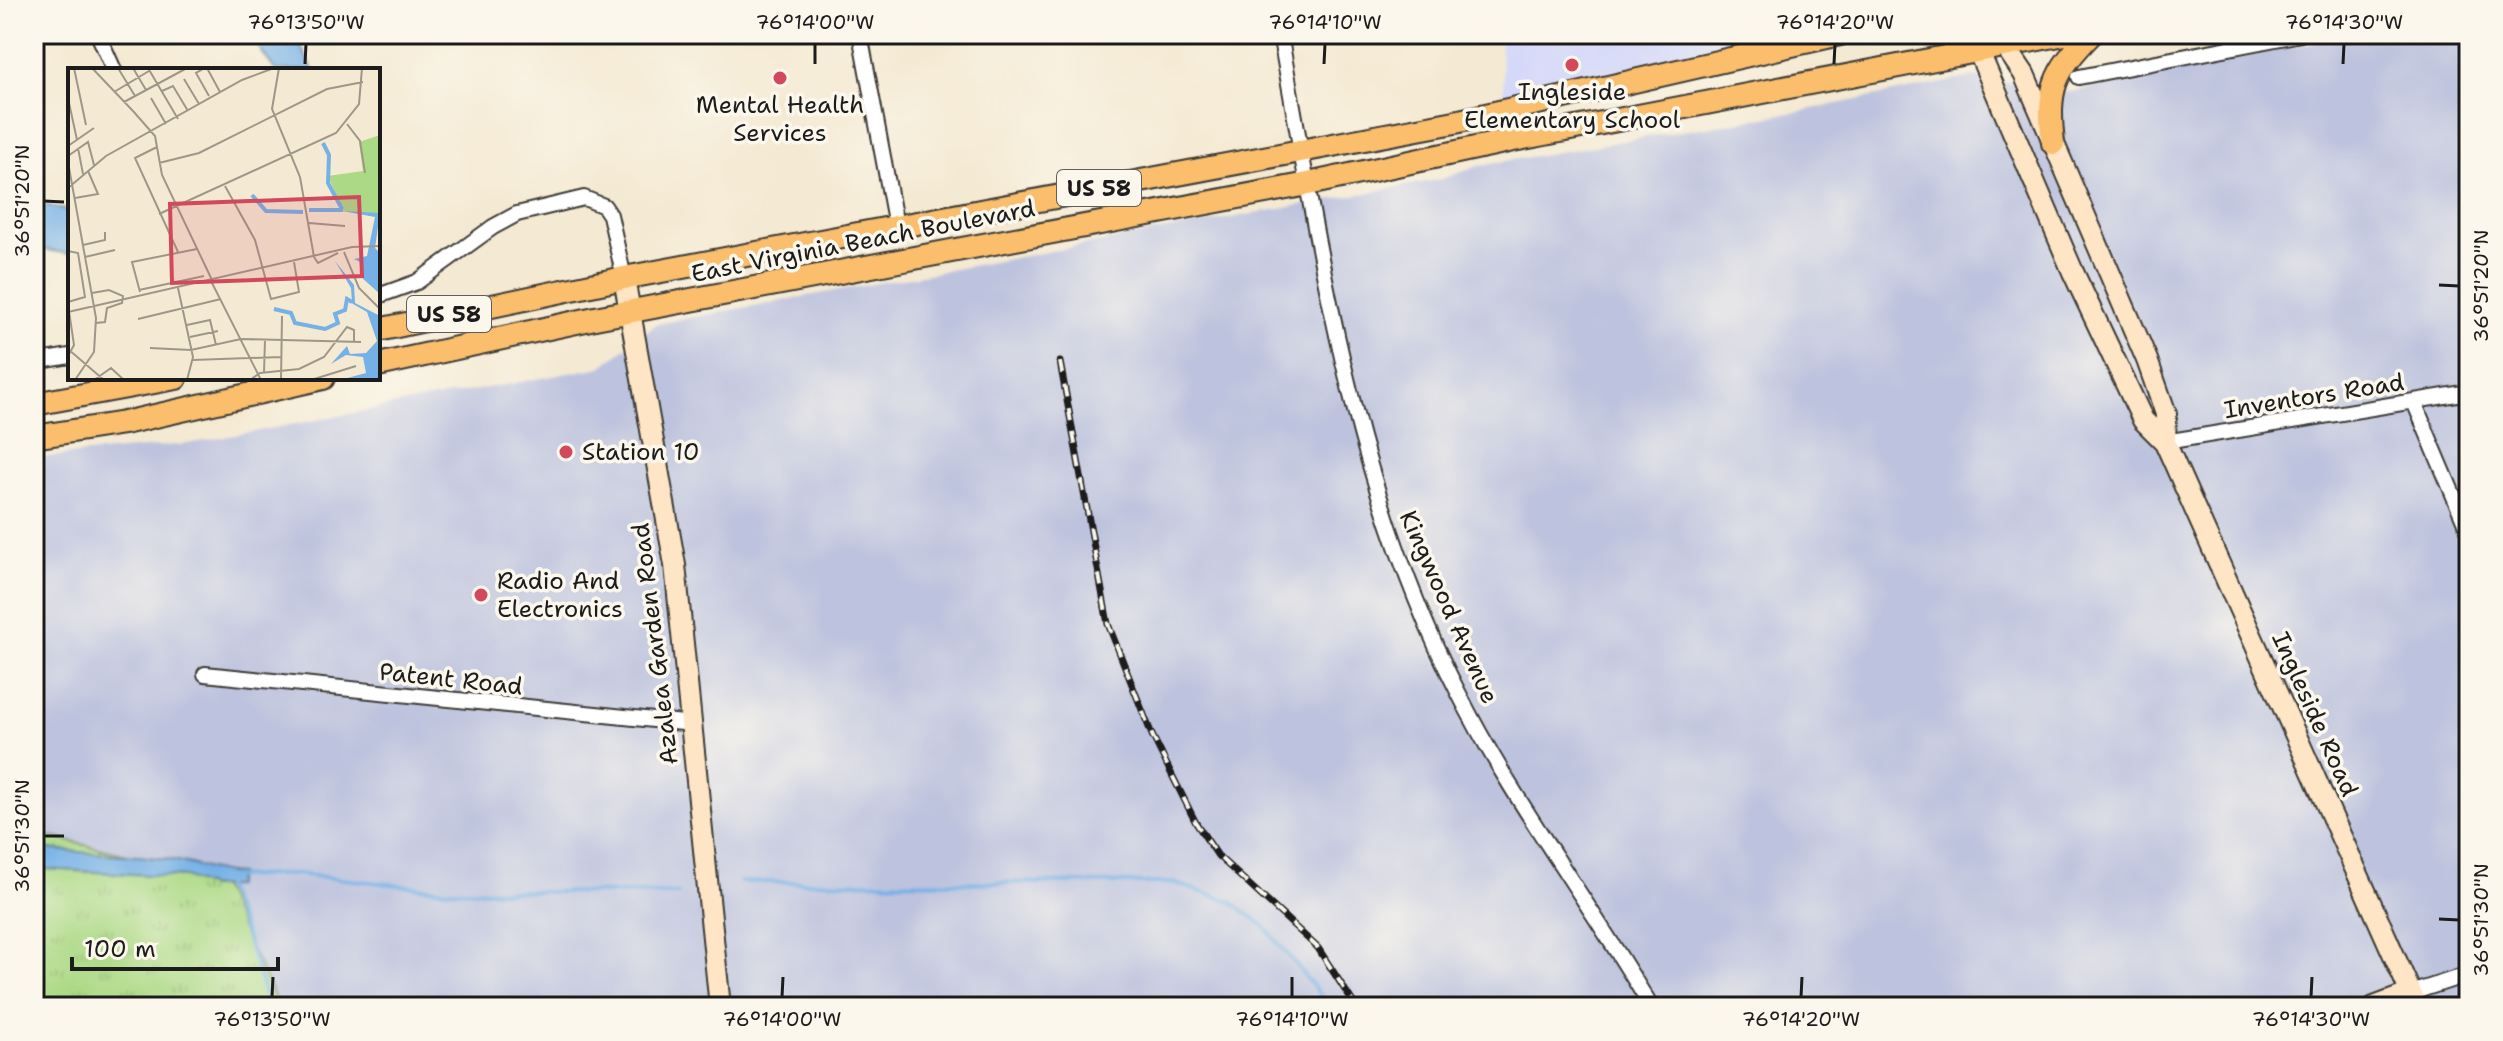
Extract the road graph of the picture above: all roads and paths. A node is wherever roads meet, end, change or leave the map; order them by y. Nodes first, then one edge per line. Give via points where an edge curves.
1 (98, 34) edge
2 (860, 34) edge
3 (1280, 34) edge
4 (1840, 34) edge
5 (2065, 34) edge
6 (2091, 34) edge
7 (2301, 34) edge
8 (2001, 39) edge
9 (1978, 42) edge
10 (113, 68) edge
11 (2079, 77) dead end
12 (2053, 143) junction
13 (1302, 150) junction
14 (1308, 184) junction
15 (896, 226) junction
16 (624, 278) junction
17 (380, 295) edge
18 (520, 299) junction
19 (630, 311) junction
20 (380, 330) edge
21 (529, 332) junction
22 (68, 356) edge
23 (34, 362) edge
24 (380, 365) edge
25 (165, 380) edge
26 (314, 380) edge
27 (2469, 392) edge
28 (2414, 402) junction
29 (34, 404) edge
30 (34, 437) edge
31 (2165, 442) junction
32 (2469, 532) edge
33 (205, 674) dead end
34 (693, 724) junction
35 (2469, 974) edge
36 (2414, 1000) edge
37 (720, 1007) edge
38 (1651, 1007) edge
39 (2374, 1007) edge

1 - 10 street
2 - 15 street
3 - 13 street, Kingwood Avenue
4 - 13 main road, East Virginia Beach Boulevard / US 58 via 1455,122
5 - 8 main road, East Virginia Beach Boulevard / US 58
6 - 12 main road via 2067,59 2052,88
7 - 11 street
8 - 9 main road, East Virginia Beach Boulevard / US 58
8 - 12 street, Ingleside Road via 2024,74
9 - 14 main road, East Virginia Beach Boulevard / US 58
9 - 31 street, Ingleside Road via 2073,272 2143,420
12 - 31 street, Ingleside Road via 2147,360 2166,414
13 - 14 street, Kingwood Avenue
13 - 15 main road, East Virginia Beach Boulevard / US 58
14 - 19 main road, East Virginia Beach Boulevard / US 58
14 - 38 street, Kingwood Avenue via 1357,425 1388,530 1420,608 1458,693
15 - 16 main road, East Virginia Beach Boulevard / US 58
16 - 17 street via 610,215 604,206 584,198 517,214 417,282
16 - 18 main road, East Virginia Beach Boulevard / US 58
16 - 19 street, Azalea Garden Road
18 - 20 main road, East Virginia Beach Boulevard / US 58
18 - 21 main road
19 - 21 main road, East Virginia Beach Boulevard / US 58
19 - 34 street, Azalea Garden Road via 675,565
21 - 24 main road, East Virginia Beach Boulevard / US 58
22 - 23 street
25 - 29 main road
26 - 30 main road via 124,423
27 - 28 street, Inventors Road
28 - 31 street, Inventors Road
28 - 32 street
31 - 36 street, Ingleside Road
33 - 34 street, Patent Road
34 - 37 street, Azalea Garden Road
35 - 36 street
36 - 39 street

